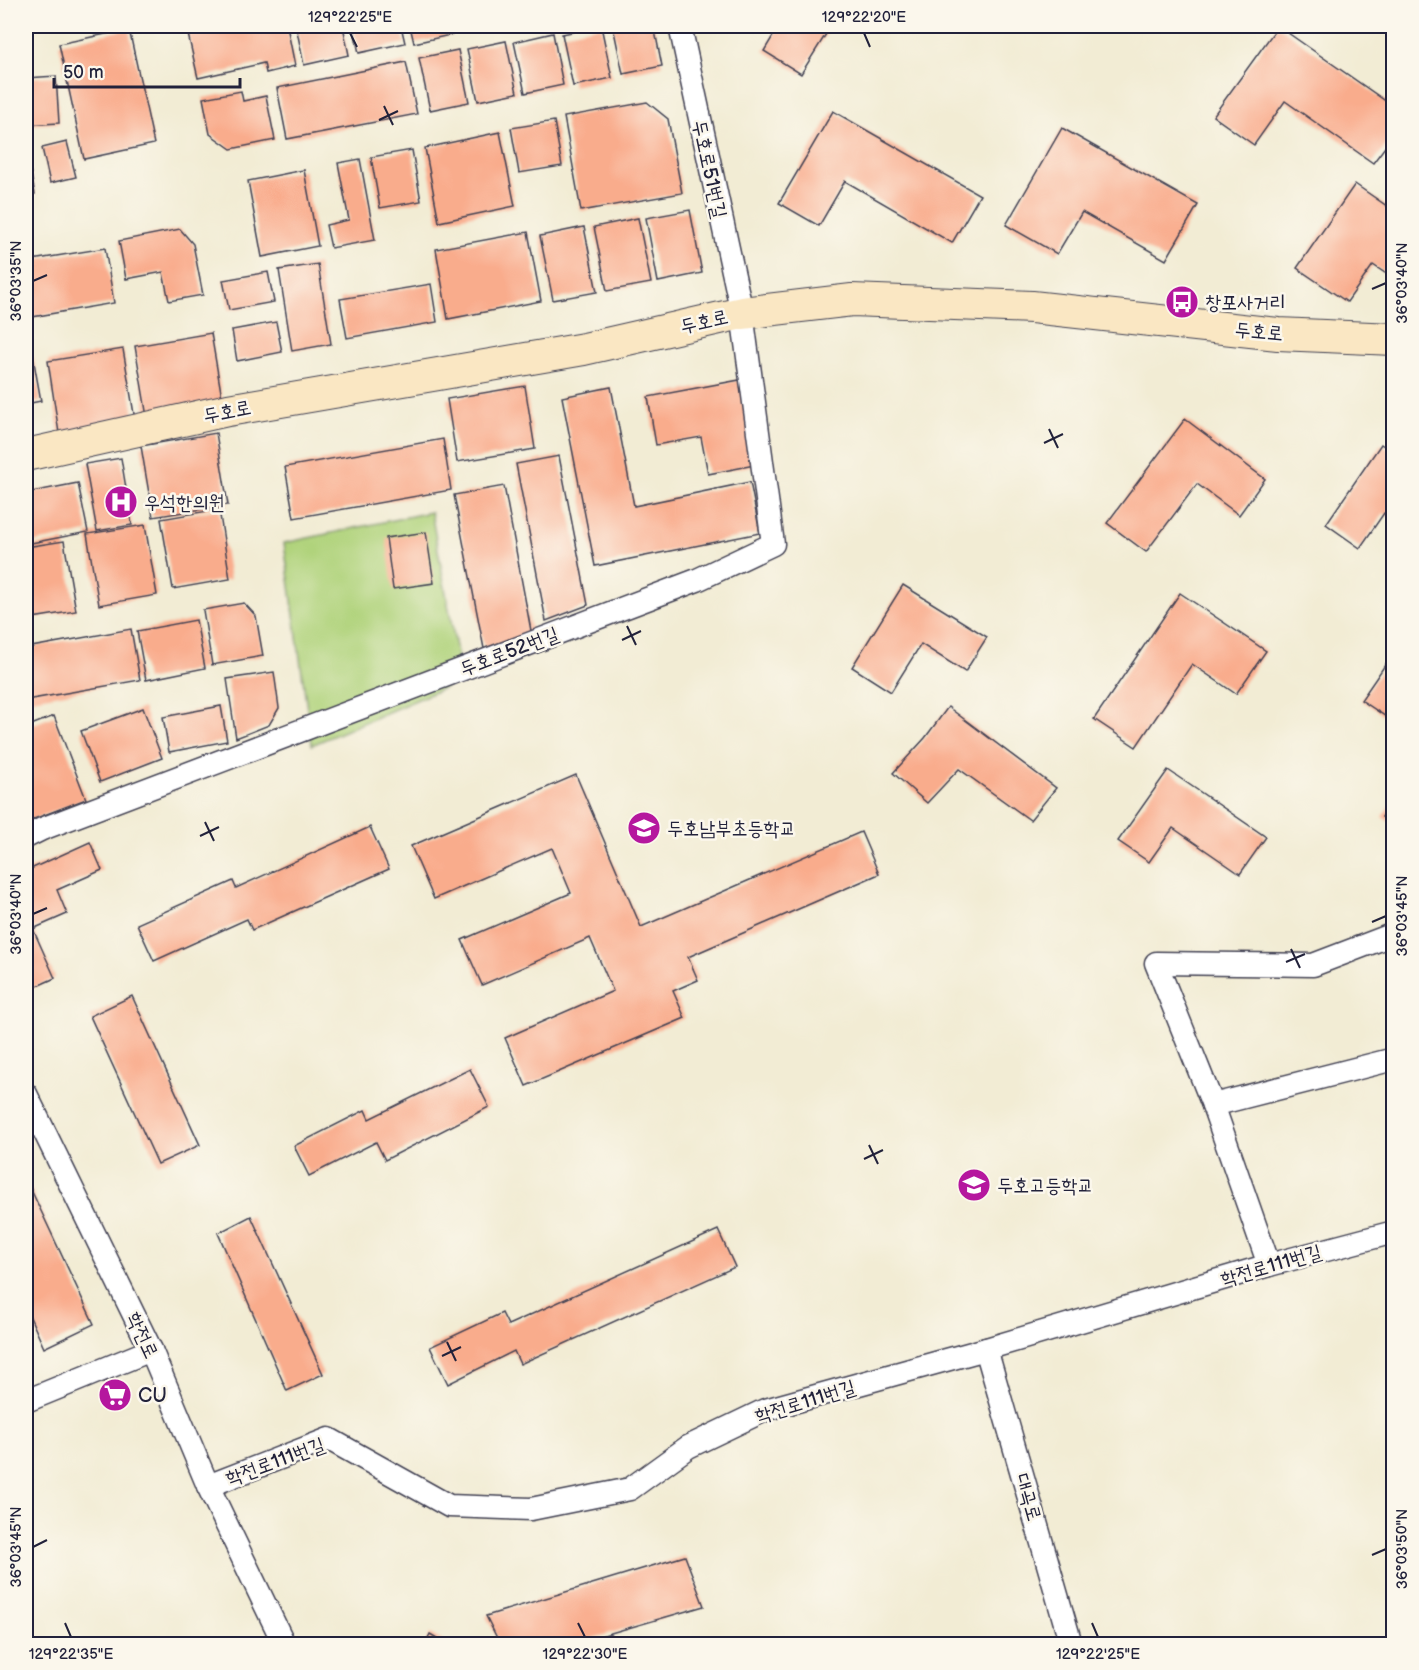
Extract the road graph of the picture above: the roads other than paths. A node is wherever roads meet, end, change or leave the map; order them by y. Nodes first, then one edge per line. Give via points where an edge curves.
1 (680, 26) edge
2 (741, 313) junction
3 (1394, 339) edge
4 (26, 455) edge
5 (26, 837) edge
6 (1394, 934) edge
7 (1394, 1059) edge
8 (26, 1094) edge
9 (1213, 1105) junction
10 (1394, 1232) edge
11 (1269, 1265) junction
12 (986, 1349) junction
13 (151, 1350) junction
14 (26, 1401) edge
15 (208, 1486) junction
16 (284, 1644) edge
17 (1071, 1644) edge

1 - 2 street, 두호로51번길
2 - 3 street, 두호로 via 852,300 1032,307 1278,334
2 - 4 street, 두호로 via 584,350 228,410
2 - 5 street, 두호로52번길 via 772,544 697,580
6 - 9 street via 1313,965 1156,963
7 - 9 street
8 - 13 street, 학전로
9 - 11 street
10 - 11 street, 학전로111번길
11 - 12 street, 학전로111번길
12 - 15 street, 학전로111번길 via 765,1410 688,1447 630,1489 531,1509 448,1506 328,1438
12 - 17 street, 대곡로
13 - 14 street
13 - 15 street, 학전로
15 - 16 street, 학전로

